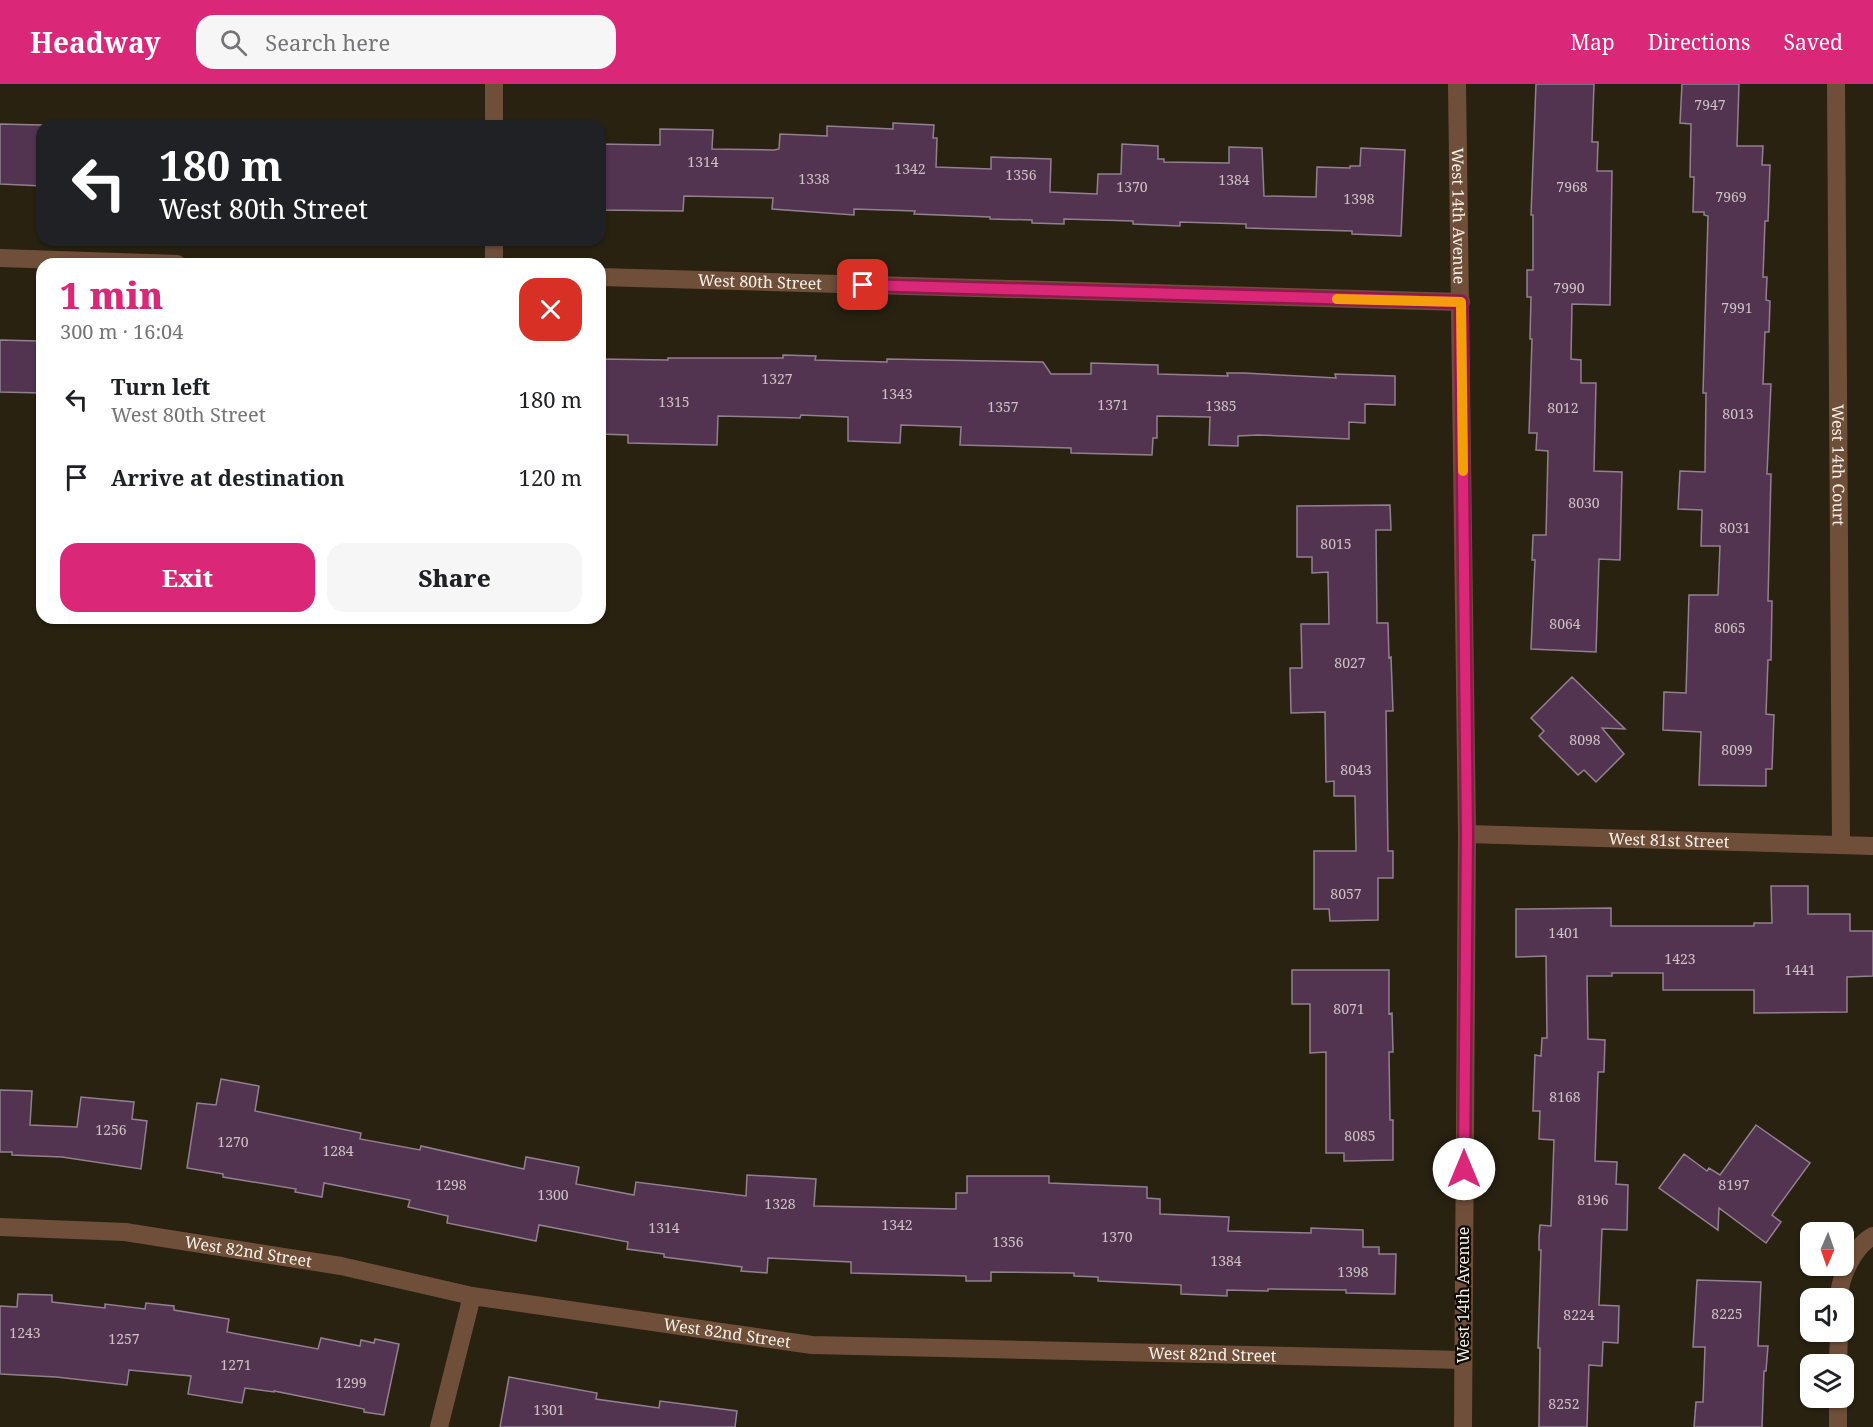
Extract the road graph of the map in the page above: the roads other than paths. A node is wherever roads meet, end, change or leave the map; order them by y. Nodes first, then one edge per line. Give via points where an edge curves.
1 (494, 84) edge
2 (1457, 84) edge
3 (1836, 84) edge
4 (494, 120) edge
5 (0, 258) edge
6 (36, 259) edge
7 (606, 277) edge
8 (1461, 302) junction
9 (1467, 834) junction
10 (1841, 845) junction
11 (1873, 846) edge
12 (0, 1227) edge
13 (1873, 1236) edge
14 (1839, 1288) edge
15 (472, 1296) junction
16 (1463, 1360) junction
17 (1838, 1408) edge
18 (439, 1427) edge
19 (1463, 1427) edge
20 (1838, 1427) edge

1 - 4 street
2 - 8 street, West 14th Avenue
3 - 10 street, West 14th Court
5 - 6 street
7 - 8 street, West 80th Street
8 - 9 street, West 14th Avenue
9 - 10 street, West 81st Street
9 - 16 street, West 14th Avenue
10 - 11 street, West 81st Street
12 - 15 street, West 82nd Street via 136,1233 341,1266
13 - 14 street via 1857,1249
15 - 16 street, West 82nd Street via 812,1345
15 - 18 street
16 - 19 street, West 14th Avenue
17 - 20 street

